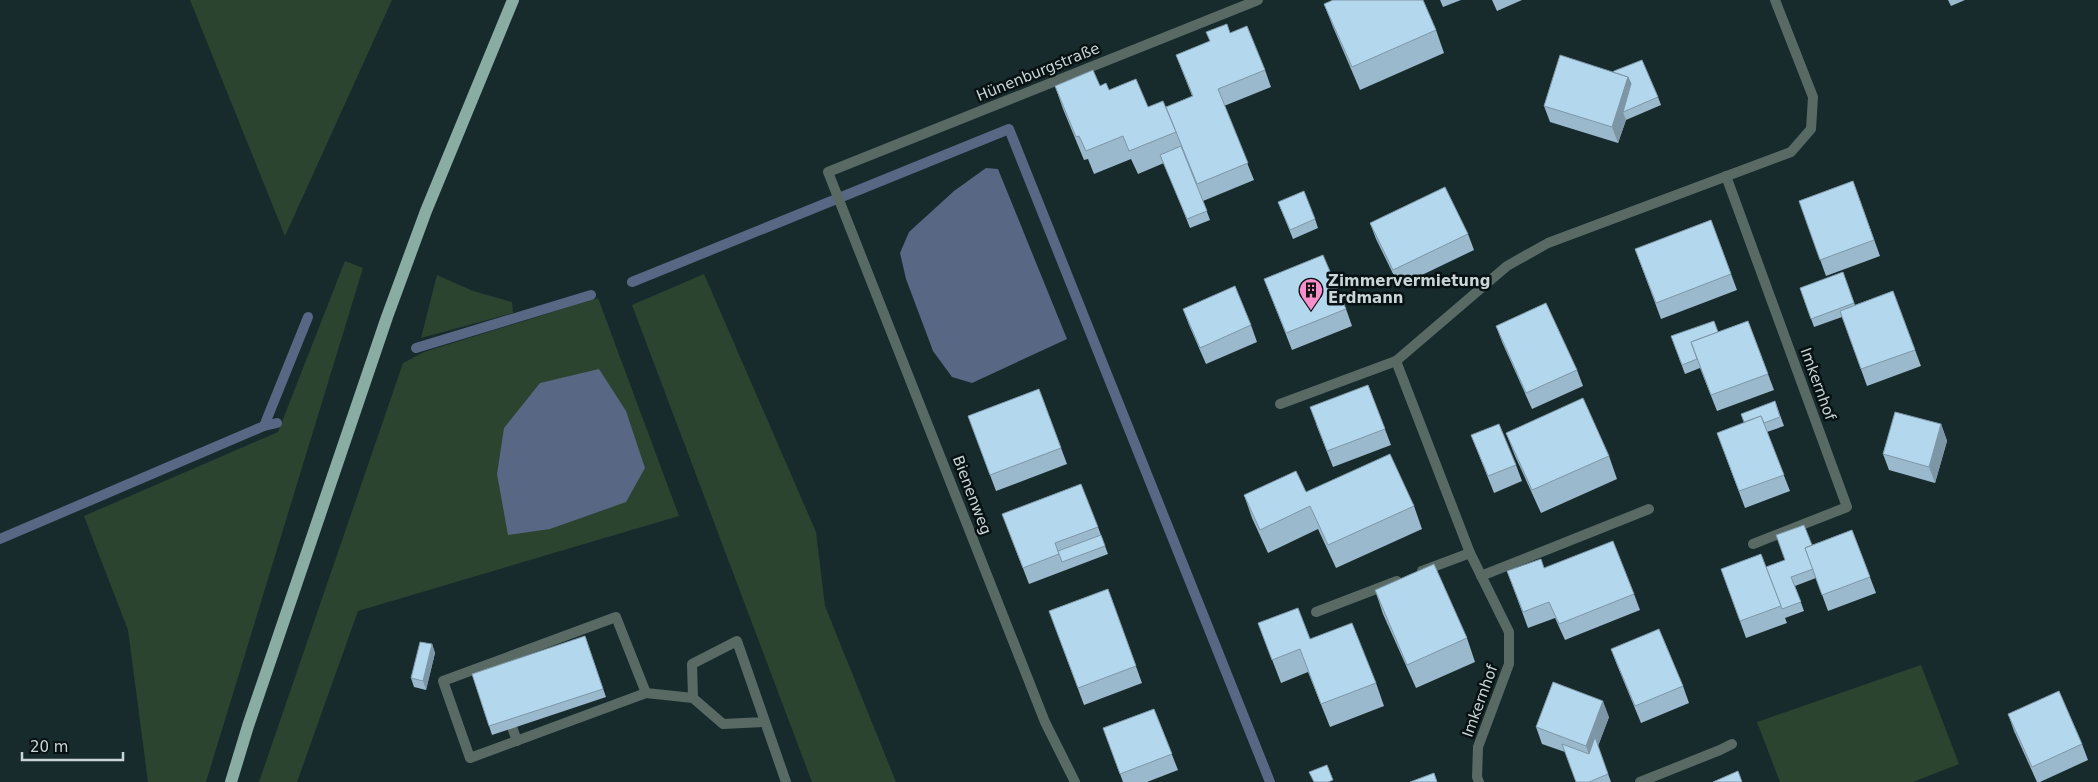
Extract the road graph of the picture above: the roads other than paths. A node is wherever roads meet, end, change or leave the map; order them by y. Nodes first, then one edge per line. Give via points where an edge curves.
1 (513, 0) edge
2 (1258, 0) edge
3 (1775, 0) edge
4 (828, 172) joint
5 (1726, 176) junction
6 (1396, 361) junction
7 (1280, 404) dead end
8 (1649, 509) dead end
9 (1753, 544) dead end
10 (1470, 553) junction
11 (1482, 576) junction
12 (1316, 612) dead end
13 (646, 694) junction
14 (693, 698) junction
15 (505, 707) edge
16 (765, 722) junction
17 (517, 741) junction
18 (1732, 744) dead end
19 (231, 782) edge
20 (786, 782) edge
21 (1075, 782) edge
22 (1479, 782) edge
23 (1640, 782) edge

1 - 19 main road via 426,211 387,317
2 - 4 street, Hünenburgstraße
3 - 5 street via 1812,97 1811,129 1791,152
4 - 21 street, Bienenweg via 1045,722
5 - 6 street via 1548,243 1507,266
5 - 9 street, Imkernhof via 1847,507
6 - 7 street
6 - 10 street, Imkernhof
8 - 11 street
10 - 11 street, Imkernhof
10 - 12 street
11 - 22 street, Imkernhof via 1508,632 1509,664 1478,747
13 - 14 street
13 - 17 street via 601,704
13 - 17 street via 616,617 552,646 442,681 470,758
14 - 16 street via 723,724
14 - 16 street via 692,664 737,641
15 - 17 street
16 - 20 street
18 - 23 street

